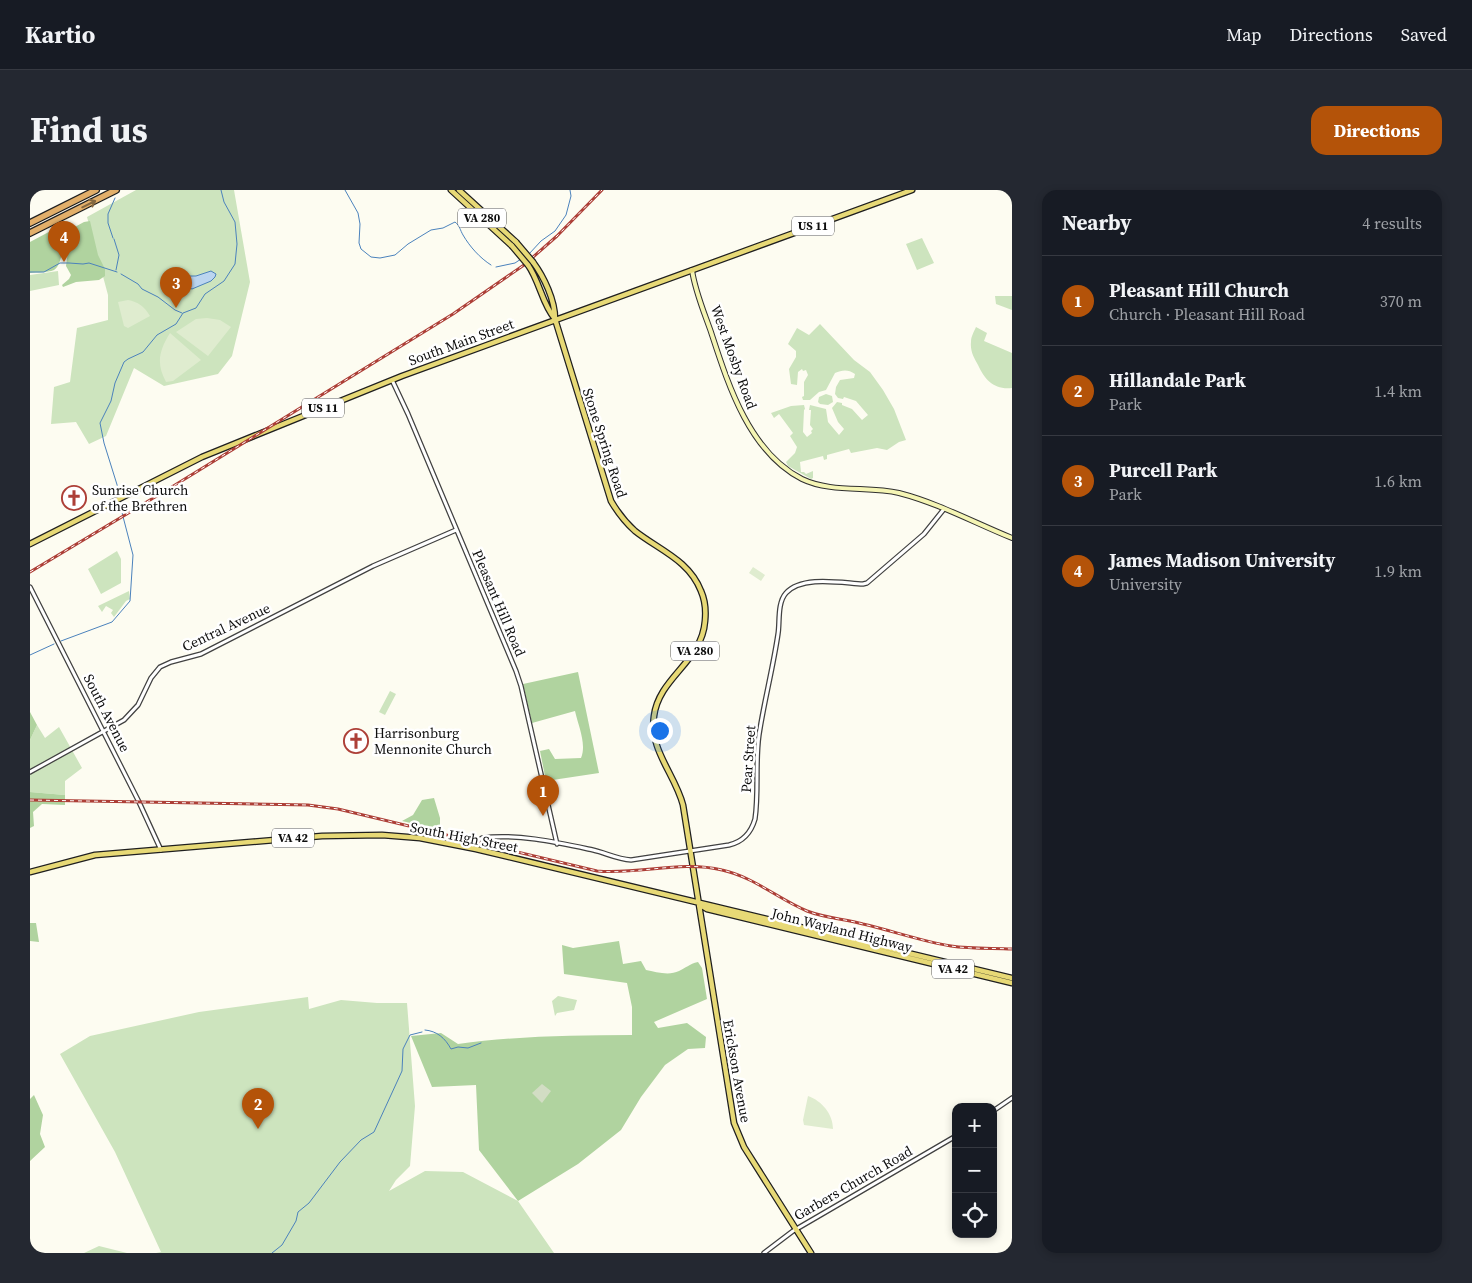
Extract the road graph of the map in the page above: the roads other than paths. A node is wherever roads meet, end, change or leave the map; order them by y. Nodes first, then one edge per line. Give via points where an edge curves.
1 (96, 190) edge
2 (116, 190) edge
3 (451, 190) edge
4 (459, 190) edge
5 (912, 190) edge
6 (30, 221) edge
7 (30, 233) edge
8 (692, 270) junction
9 (555, 319) junction
10 (392, 380) junction
11 (944, 509) junction
12 (456, 530) junction
13 (1012, 538) edge
14 (30, 544) edge
15 (30, 587) edge
16 (104, 732) junction
17 (30, 772) edge
18 (557, 844) junction
19 (476, 849) junction
20 (162, 850) junction
21 (690, 852) junction
22 (30, 872) edge
23 (698, 903) junction
24 (799, 927) joint
25 (1012, 978) edge
26 (1012, 983) edge
27 (1012, 1098) edge
28 (997, 1108) edge
29 (952, 1138) edge
30 (796, 1229) junction
31 (764, 1253) edge
32 (811, 1253) edge

1 - 6 highway
7 -> 2 highway
3 - 9 main road, Stone Spring Road / VA 280, bridge via 528,265
4 - 9 main road, Stone Spring Road / VA 280, bridge via 533,262 549,292
5 - 8 main road, South Main Street / US 11
8 - 9 main road, South Main Street / US 11
8 - 11 main road, West Mosby Road via 735,401 777,461 814,484 893,492
9 - 10 main road, South Main Street / US 11
9 - 21 main road, Stone Spring Road / VA 280 via 611,501 630,526 687,568 702,593 706,615 700,644 661,694 654,716 654,738 679,792
10 - 12 street, Pleasant Hill Road
10 - 14 main road, South Main Street / US 11 via 197,459
11 - 13 main road, West Mosby Road
11 - 21 street, Pear Street via 924,534 867,583 814,582 784,595 759,737 754,823 747,835 735,844
12 - 16 street, Central Avenue via 373,566 201,654 160,667 133,713
12 - 18 street, Pleasant Hill Road via 521,686
15 - 16 street, South Avenue
16 - 17 street, Central Avenue
16 - 20 street, South Avenue
18 - 19 street, Pear Street via 486,838 479,840
18 - 21 street, Pear Street via 631,860
19 - 20 main road, South High Street / VA 42 via 420,838 358,835
19 - 23 main road, South High Street / VA 42
20 - 22 main road, South High Street / VA 42 via 95,855
21 - 23 main road, Stone Spring Road / VA 280
23 - 24 main road, South High Street / VA 42
23 - 26 main road, John Wayland Highway / VA 42 via 707,908
23 - 30 main road, Erickson Avenue via 734,1123 744,1147
24 - 25 main road, John Wayland Highway / VA 42
27 - 28 street
29 - 30 street, Garbers Church Road
30 - 31 street, Garbers Church Road
30 - 32 main road, Erickson Avenue

